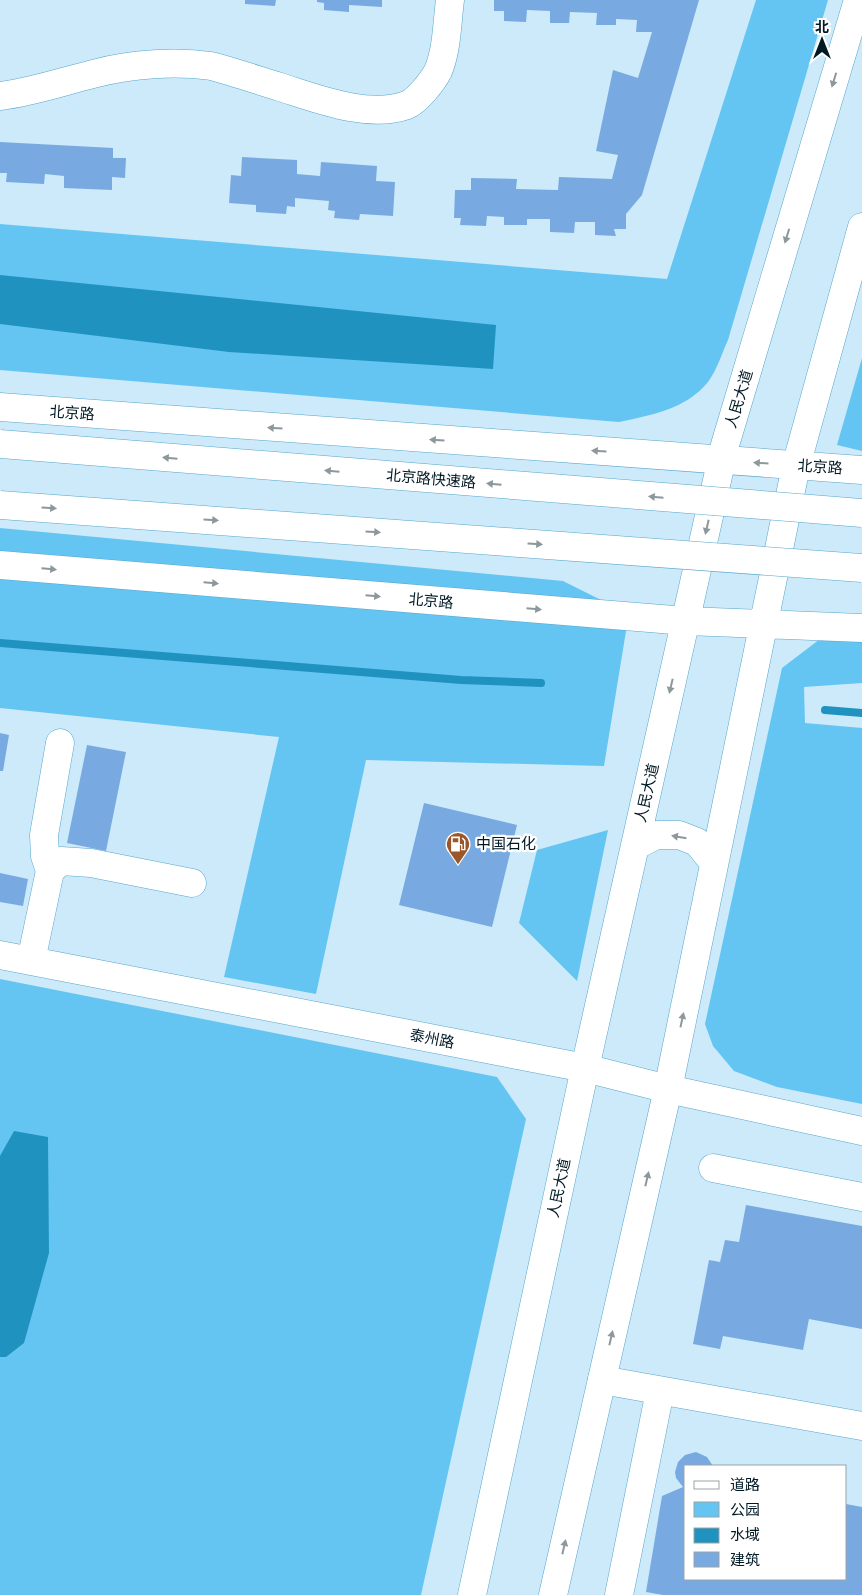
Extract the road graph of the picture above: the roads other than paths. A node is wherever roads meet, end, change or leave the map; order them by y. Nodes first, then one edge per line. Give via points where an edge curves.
1 (450, 0) edge
2 (858, 0) edge
3 (0, 96) edge
4 (862, 227) edge
5 (0, 407) edge
6 (0, 444) edge
7 (722, 461) junction
8 (796, 466) junction
9 (862, 470) edge
10 (0, 505) edge
11 (862, 513) edge
12 (0, 565) edge
13 (862, 568) edge
14 (686, 621) junction
15 (763, 624) junction
16 (862, 628) edge
17 (60, 744) dead end
18 (635, 846) junction
19 (714, 863) junction
20 (50, 871) junction
21 (192, 883) dead end
22 (0, 955) edge
23 (31, 961) junction
24 (585, 1068) junction
25 (668, 1089) junction
26 (862, 1131) edge
27 (713, 1168) dead end
28 (862, 1197) edge
29 (602, 1380) junction
30 (660, 1391) junction
31 (862, 1426) edge
32 (472, 1595) edge
33 (553, 1595) edge
34 (619, 1595) edge

1 - 3 main road via 443,58 437,74 409,104 395,107 368,109 328,102 211,66 191,63 119,68 20,94
2 -> 7 main road, 人民大道
4 - 8 main road
7 -> 5 main road, 北京路
11 -> 6 main road, 北京路快速路, bridge
8 -> 7 main road, 北京路
7 -> 14 main road, 人民大道
8 - 9 main road, 北京路
8 - 15 main road
10 -> 13 main road, bridge
12 -> 14 main road, 北京路
14 - 15 main road, 北京路
14 -> 18 main road, 人民大道
15 - 16 main road, 北京路
15 - 19 main road
17 - 20 main road via 44,835
19 -> 18 main road via 697,842 679,835 656,835
18 - 24 main road, 人民大道
25 -> 19 main road
20 - 21 main road via 61,861 91,863
20 - 23 main road
22 - 23 main road, 泰州路
23 - 24 main road, 泰州路
24 - 25 main road, 泰州路
24 - 32 main road, 人民大道
25 - 26 main road, 泰州路
29 -> 25 main road
27 - 28 main road
29 - 30 main road
33 -> 29 main road
30 - 31 main road
30 - 34 main road

